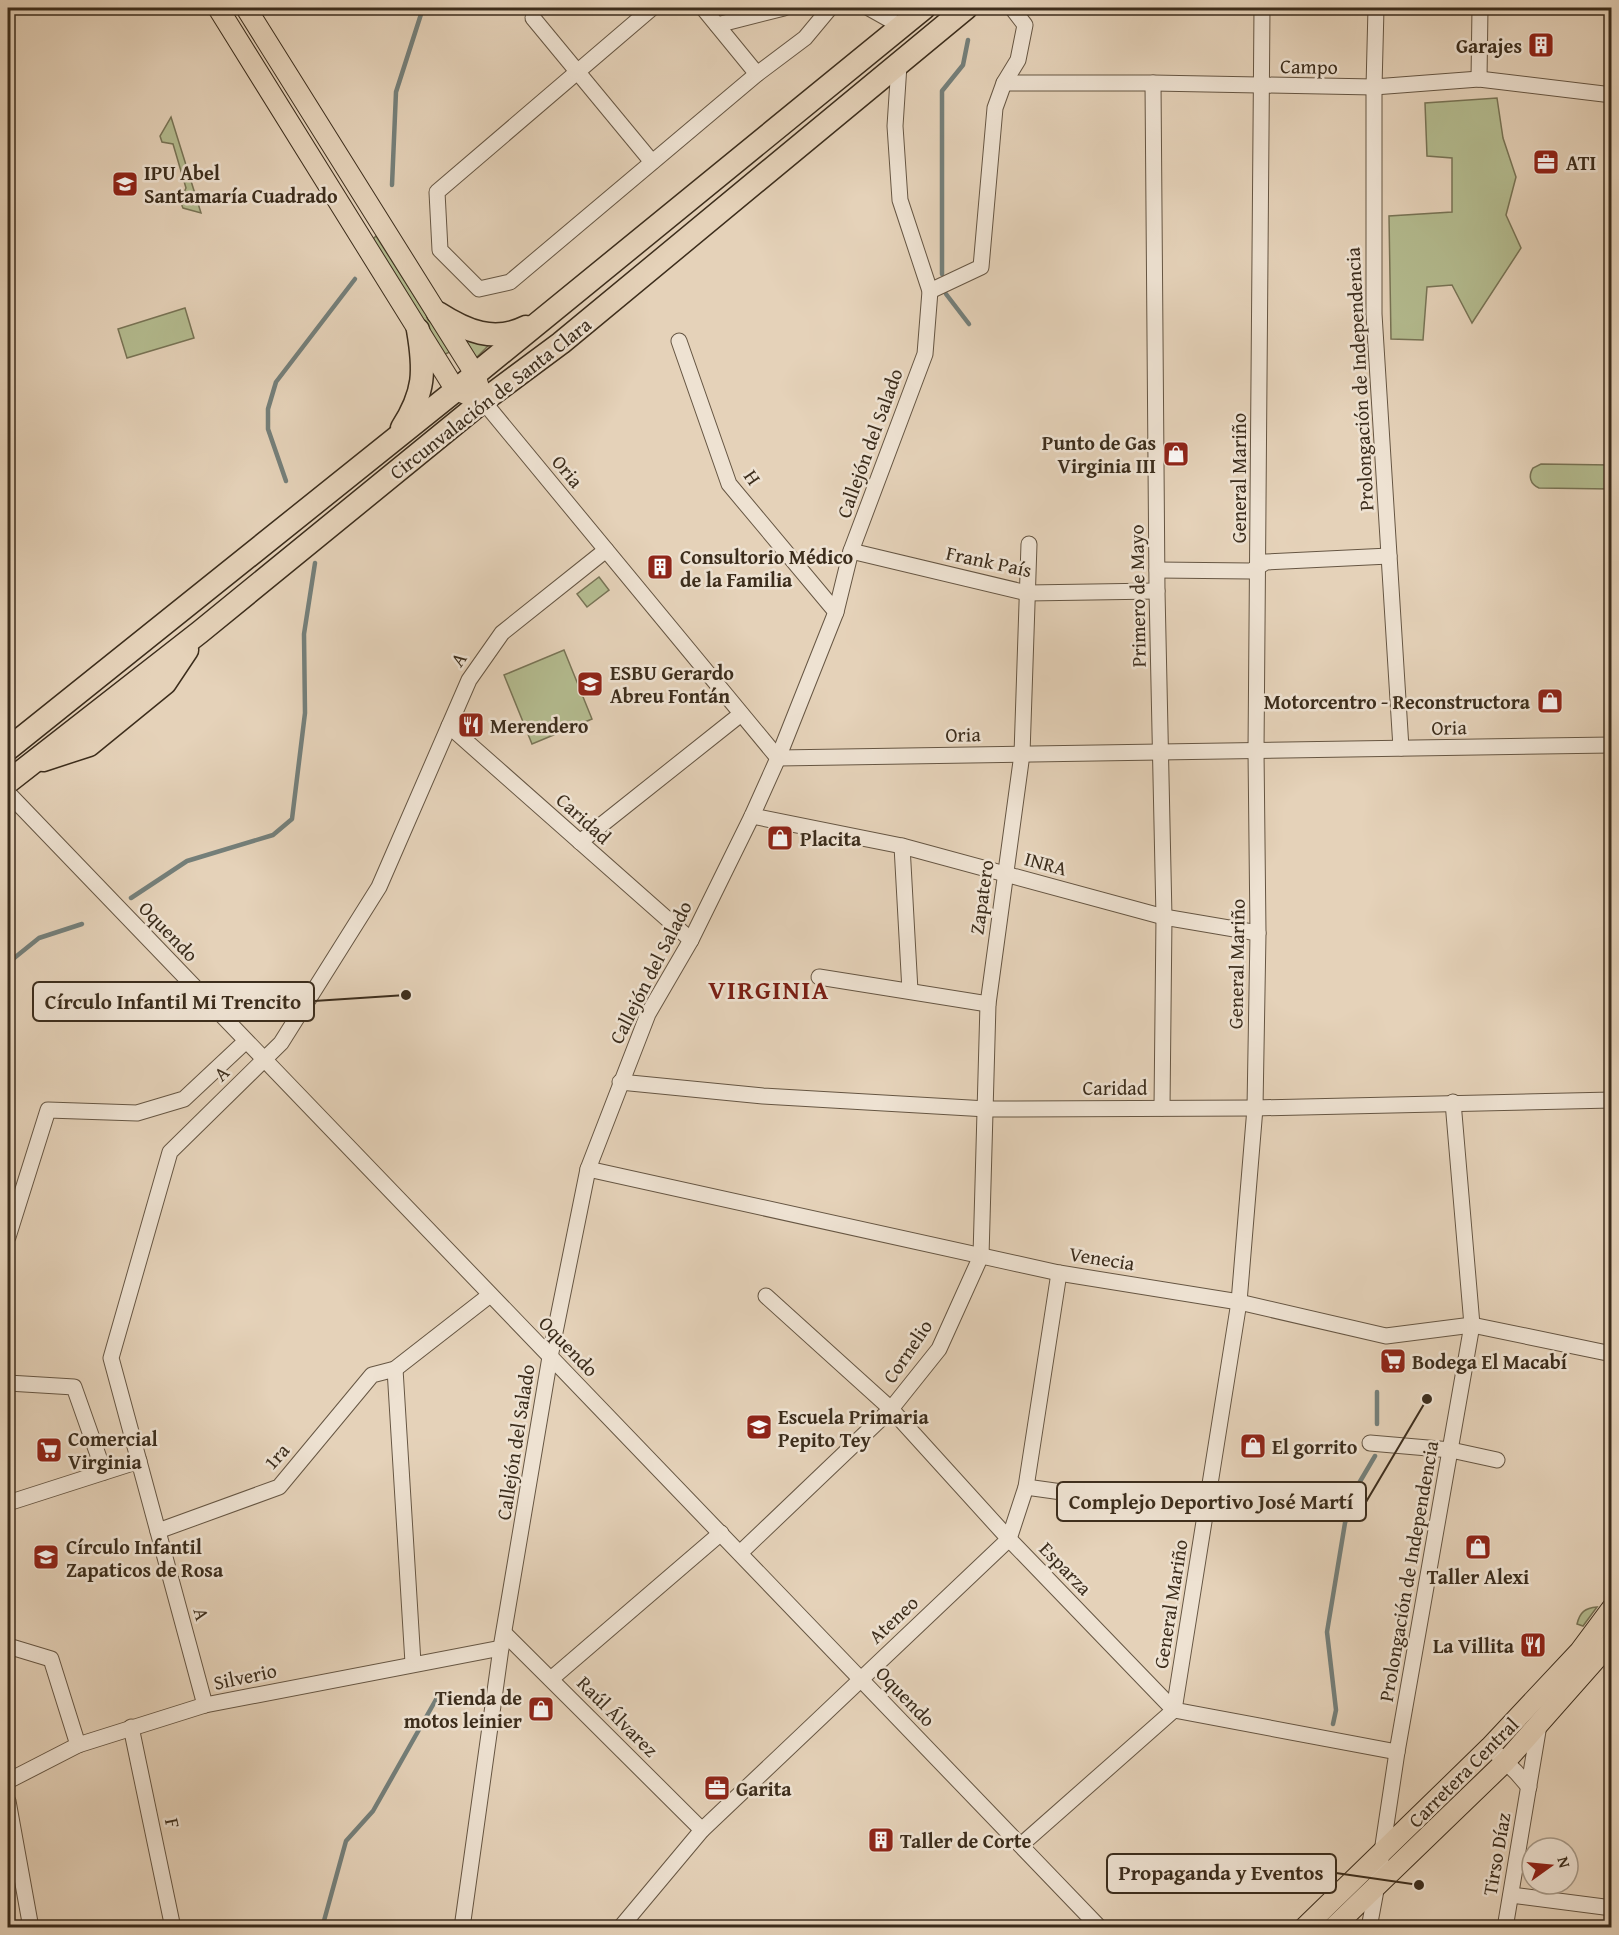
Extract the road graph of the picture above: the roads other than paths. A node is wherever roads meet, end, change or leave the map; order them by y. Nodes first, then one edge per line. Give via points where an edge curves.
1 (218, 8) edge
2 (246, 8) edge
3 (652, 8) edge
4 (703, 8) edge
5 (784, 8) edge
6 (830, 8) edge
7 (869, 8) edge
8 (924, 8) edge
9 (966, 8) edge
10 (1012, 8) edge
11 (1262, 8) edge
12 (1376, 8) edge
13 (1480, 8) edge
14 (533, 18) dead end
15 (717, 25) junction
16 (901, 26) junction
17 (899, 65) junction
18 (577, 72) junction
19 (757, 74) junction
20 (1479, 79) junction
21 (1005, 83) junction
22 (1153, 83) junction
23 (1262, 86) junction
24 (1374, 87) junction
25 (1611, 95) edge
26 (652, 162) junction
27 (930, 291) junction
28 (438, 313) junction
29 (541, 320) junction
30 (417, 330) junction
31 (680, 341) dead end
32 (475, 374) junction
33 (456, 390) junction
34 (483, 401) junction
35 (395, 439) junction
36 (1029, 544) dead end
37 (606, 550) junction
38 (851, 551) junction
39 (1389, 556) junction
40 (1258, 567) junction
41 (1157, 570) junction
42 (1157, 591) junction
43 (1027, 593) junction
44 (836, 612) junction
45 (741, 714) junction
46 (449, 726) junction
47 (1611, 745) edge
48 (1401, 748) junction
49 (8, 749) edge
50 (1256, 751) junction
51 (1161, 752) junction
52 (1022, 754) junction
53 (778, 758) junction
54 (8, 782) edge
55 (8, 793) edge
56 (752, 816) junction
57 (580, 842) junction
58 (902, 846) junction
59 (1006, 874) junction
60 (1164, 917) junction
61 (1258, 933) junction
62 (691, 940) junction
63 (819, 977) dead end
64 (910, 991) junction
65 (988, 1004) junction
66 (246, 1041) junction
67 (265, 1060) junction
68 (620, 1082) junction
69 (1611, 1100) edge
70 (1454, 1102) junction
71 (1162, 1108) junction
72 (1255, 1108) junction
73 (987, 1109) junction
74 (588, 1169) junction
75 (8, 1236) edge
76 (981, 1256) junction
77 (1059, 1273) junction
78 (490, 1295) junction
79 (766, 1296) dead end
80 (1239, 1302) junction
81 (1472, 1325) junction
82 (1611, 1354) edge
83 (550, 1357) junction
84 (395, 1369) junction
85 (8, 1383) edge
86 (891, 1409) junction
87 (1370, 1443) dead end
88 (1451, 1450) junction
89 (1497, 1460) dead end
90 (139, 1461) junction
91 (104, 1472) junction
92 (1026, 1487) junction
93 (8, 1503) edge
94 (1205, 1512) junction
95 (158, 1532) junction
96 (721, 1533) junction
97 (1010, 1539) junction
98 (740, 1553) junction
99 (1608, 1621) edge
100 (503, 1640) junction
101 (1611, 1641) edge
102 (8, 1646) edge
103 (413, 1664) junction
104 (551, 1679) junction
105 (861, 1679) junction
106 (205, 1705) junction
107 (1174, 1710) junction
108 (1539, 1725) junction
109 (131, 1727) junction
110 (78, 1745) junction
111 (1490, 1747) junction
112 (1396, 1752) junction
113 (1506, 1761) junction
114 (8, 1781) edge
115 (1529, 1787) junction
116 (1390, 1796) junction
117 (8, 1801) edge
118 (1418, 1819) junction
119 (702, 1830) junction
120 (1432, 1834) junction
121 (1021, 1845) junction
122 (1382, 1853) junction
123 (1377, 1886) junction
124 (1510, 1895) junction
125 (1611, 1908) edge
126 (31, 1928) edge
127 (173, 1928) edge
128 (462, 1928) edge
129 (620, 1928) edge
130 (1100, 1928) edge
131 (1304, 1928) edge
132 (1333, 1928) edge
133 (1369, 1928) edge
134 (1505, 1928) edge

1 - 30 main road
2 - 28 main road
3 - 18 street
4 - 15 street
5 - 15 street
6 - 19 street via 805,38
7 - 16 street
8 - 16 highway, Circunvalación de Santa Clara
9 - 17 highway, Circunvalación de Santa Clara
10 - 21 street via 1025,25 1018,60
11 - 23 street, General Mariño
12 - 24 street, Prolongación de Independencia
13 - 20 street
14 - 18 street
15 - 19 street
16 - 29 highway, Circunvalación de Santa Clara
17 - 27 street, Callejón del Salado via 895,126 900,200
17 - 34 highway, Circunvalación de Santa Clara via 570,336
18 - 26 street
18 - 26 street via 436,192 440,250 478,289 510,282
19 - 26 street
20 - 24 street, Campo
20 - 25 street, Campo
21 - 22 street, Campo
21 - 27 street via 995,108 981,267
22 - 23 street, Campo
22 - 41 street, Primero de Mayo
23 - 24 street, Campo
23 - 40 street, General Mariño
24 - 39 street, Prolongación de Independencia via 1374,314
27 - 38 street, Callejón del Salado via 925,354
28 - 29 highway via 469,331 496,336
28 - 32 main road
29 - 32 highway, Circunvalación de Santa Clara
30 - 33 main road
30 - 35 highway via 423,360 422,383 413,411
31 - 44 street, H via 729,484
32 - 33 highway, Circunvalación de Santa Clara
32 - 34 main road
33 - 34 main road
33 - 35 highway, Circunvalación de Santa Clara
34 - 37 street, Oria
34 - 54 highway, Circunvalación de Santa Clara via 200,632 165,683 89,745 27,765
35 - 49 highway, Circunvalación de Santa Clara
36 - 43 street, Zapatero
37 - 45 street, Oria
37 - 46 street, A via 502,633 469,680
38 - 43 street, Frank País
38 - 44 street, Callejón del Salado
39 - 40 street via 1266,562
39 - 48 street, Prolongación de Independencia
40 - 41 street via 1251,571
40 - 50 street, General Mariño
41 - 42 street, Primero de Mayo
42 - 43 street, Frank País
42 - 51 street, Primero de Mayo
43 - 52 street, Zapatero
44 - 53 street, Callejón del Salado
45 - 53 street, Oria
45 - 57 street
46 - 57 street, Caridad
46 - 67 street, A via 379,887 281,1043
47 - 48 street, Oria
48 - 50 street, Oria
50 - 51 street, Oria
50 - 61 street, General Mariño
51 - 52 street, Oria
51 - 60 street, Primero de Mayo
52 - 53 street, Oria
52 - 59 street, Zapatero
53 - 56 street, Callejón del Salado
55 - 66 street, Oquendo
56 - 58 street, INRA
56 - 62 street, Callejón del Salado
57 - 62 street, Caridad
58 - 59 street, INRA
58 - 64 street
59 - 60 street, INRA
59 - 65 street, Zapatero
60 - 61 street, INRA
60 - 71 street, Primero de Mayo
61 - 72 street, General Mariño
62 - 68 street, Callejón del Salado via 648,1014
63 - 64 street
64 - 65 street
65 - 73 street, Zapatero
66 - 67 street, Oquendo
66 - 75 street via 184,1099 136,1113 48,1110
67 - 78 street, Oquendo
67 - 90 street, A via 170,1152 111,1358
68 - 73 street, Caridad via 764,1096
68 - 74 street, Callejón del Salado
69 - 70 street, Caridad
70 - 72 street, Caridad
70 - 81 street, Prolongación de Independencia
71 - 72 street, Caridad
71 - 73 street, Caridad
72 - 80 street, General Mariño
73 - 76 street, Zapatero
74 - 76 street, Venecia
74 - 83 street, Callejón del Salado
76 - 77 street, Venecia
76 - 86 street, Cornelio via 939,1349
77 - 80 street, Venecia
77 - 92 street, Ateneo
78 - 83 street, Oquendo
78 - 84 street, 1ra
79 - 86 street, Esparza
80 - 81 street, Venecia via 1386,1336
80 - 94 street, General Mariño
81 - 82 street, Venecia
81 - 88 street, Prolongación de Independencia
83 - 96 street, Oquendo
83 - 100 street, Callejón del Salado
84 - 95 street, 1ra via 372,1375 279,1487
84 - 103 street
85 - 91 street via 74,1387
86 - 97 street, Esparza
86 - 98 street, Cornelio
87 - 88 street
88 - 89 street
88 - 112 street, Prolongación de Independencia
90 - 91 street
90 - 95 street, A
91 - 93 street
92 - 94 street
92 - 97 street, Ateneo
94 - 107 street, General Mariño
95 - 106 street, A
96 - 98 street, Oquendo
96 - 104 street
97 - 105 street, Ateneo
97 - 107 street, Esparza
98 - 105 street, Oquendo
99 - 111 main road, Carretera Central
100 - 103 street, Silverio
100 - 104 street, Raúl Álvarez
100 - 128 street, Callejón del Salado
101 - 108 main road, Carretera Central
102 - 110 street via 51,1659
103 - 106 street, Silverio
104 - 119 street, Raúl Álvarez
105 - 119 street, Ateneo
105 - 121 street, Oquendo
106 - 109 street, Silverio
107 - 112 street
107 - 121 street
108 - 113 main road, Carretera Central
108 - 115 street, Tirso Díaz
109 - 110 street, Silverio
109 - 127 street, F
110 - 114 street, Silverio
111 - 113 street
111 - 118 main road, Carretera Central
112 - 116 street, Prolongación de Independencia
113 - 115 street
113 - 120 main road, Carretera Central
115 - 124 street, Tirso Díaz
116 - 118 street via 1403,1815
116 - 122 street, Prolongación de Independencia
117 - 126 street
118 - 120 street
118 - 122 main road, Carretera Central
119 - 129 street, Ateneo
120 - 123 main road, Carretera Central
121 - 130 street, Oquendo
122 - 123 street, Prolongación de Independencia
122 - 131 main road, Carretera Central
123 - 132 main road, Carretera Central
123 - 133 street, Prolongación de Independencia
124 - 125 street
124 - 134 street, Tirso Díaz

